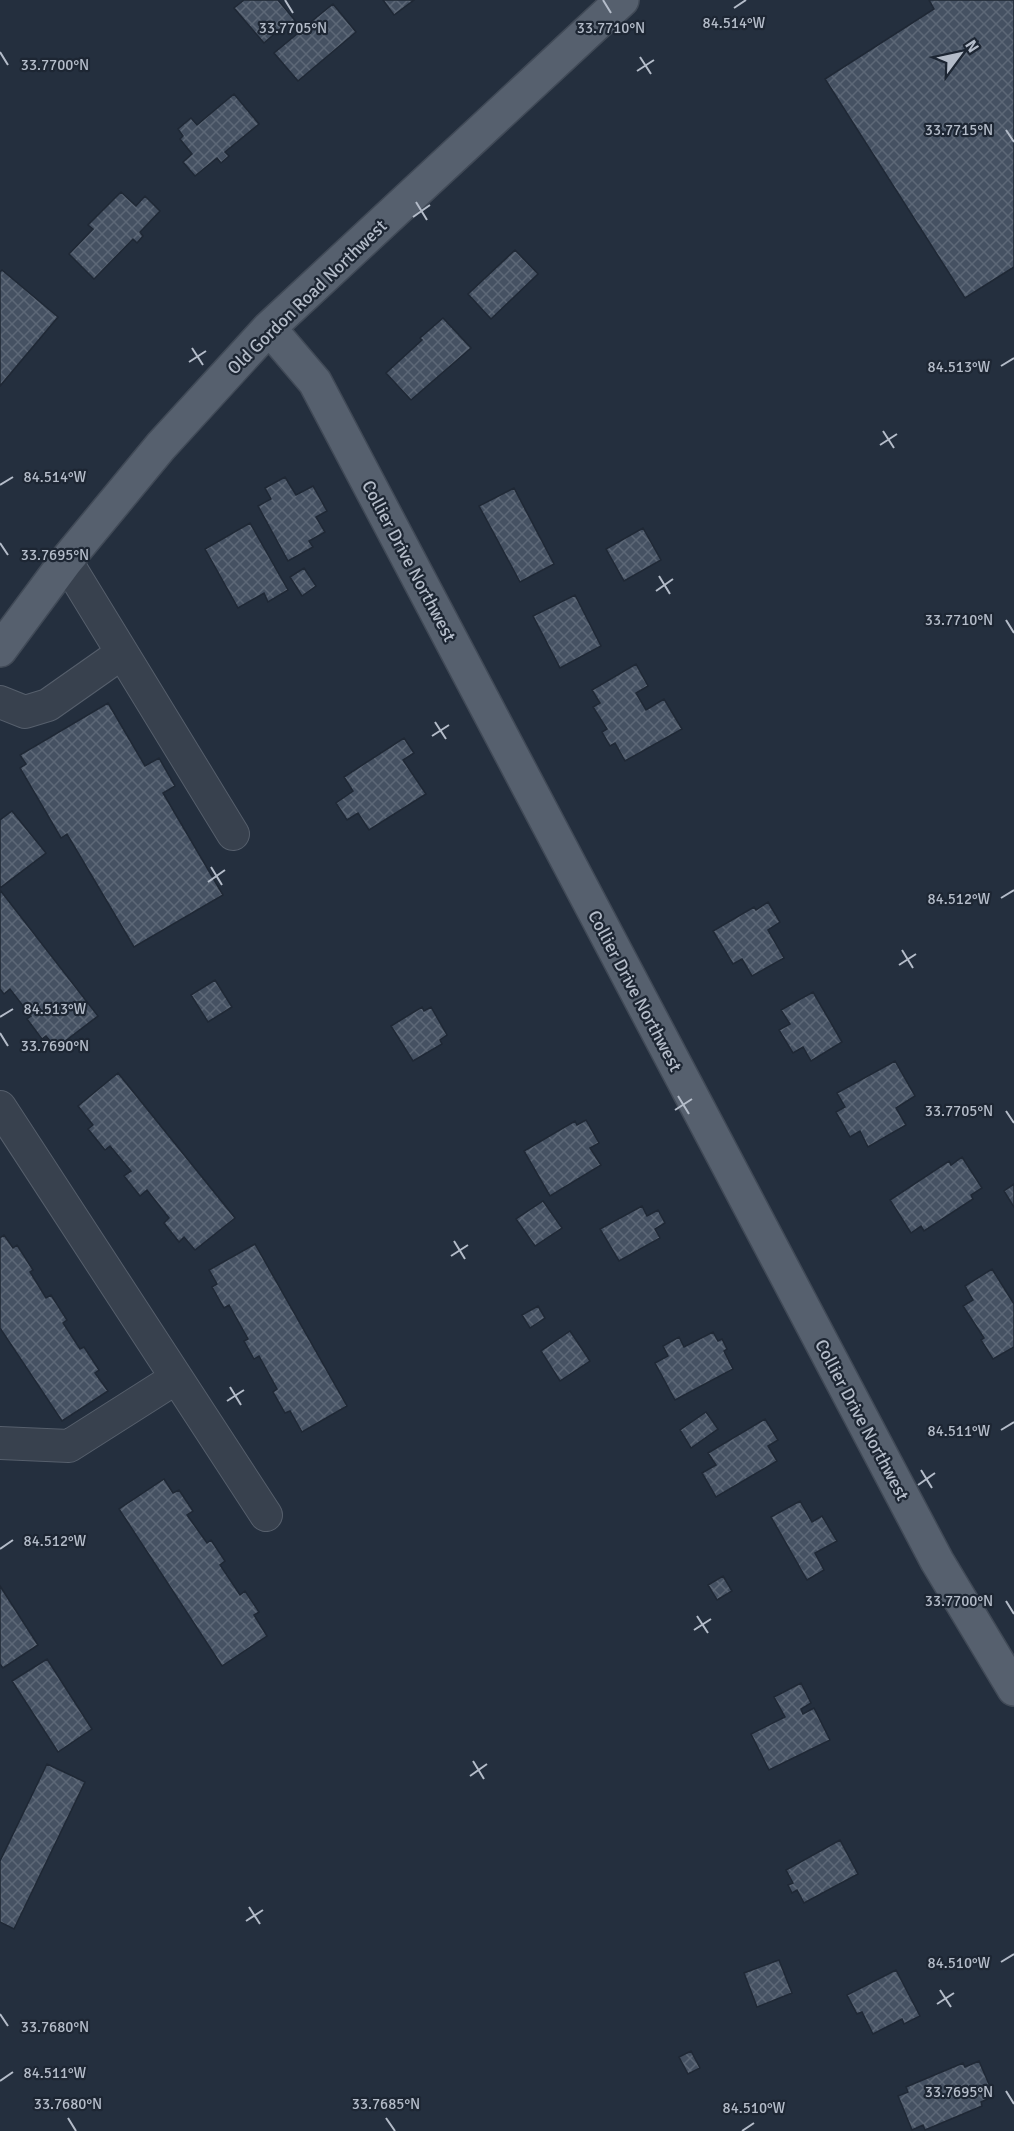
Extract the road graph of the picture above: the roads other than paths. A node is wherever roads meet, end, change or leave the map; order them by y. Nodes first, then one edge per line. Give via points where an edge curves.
1 (622, 0) edge
2 (268, 328) junction
3 (66, 561) junction
4 (0, 650) edge
5 (122, 653) junction
6 (0, 702) edge
7 (233, 834) dead end
8 (0, 1107) edge
9 (176, 1378) junction
10 (0, 1443) edge
11 (266, 1515) dead end
12 (1014, 1689) edge

1 - 2 main road, Old Gordon Road Northwest
2 - 3 main road, Old Gordon Road Northwest via 160,446
2 - 12 main road, Collier Drive Northwest via 315,382 937,1561
3 - 4 main road, Old Gordon Road Northwest
3 - 5 street
5 - 6 street via 48,705 25,712
5 - 7 street
8 - 9 street
9 - 10 street via 69,1446
9 - 11 street

